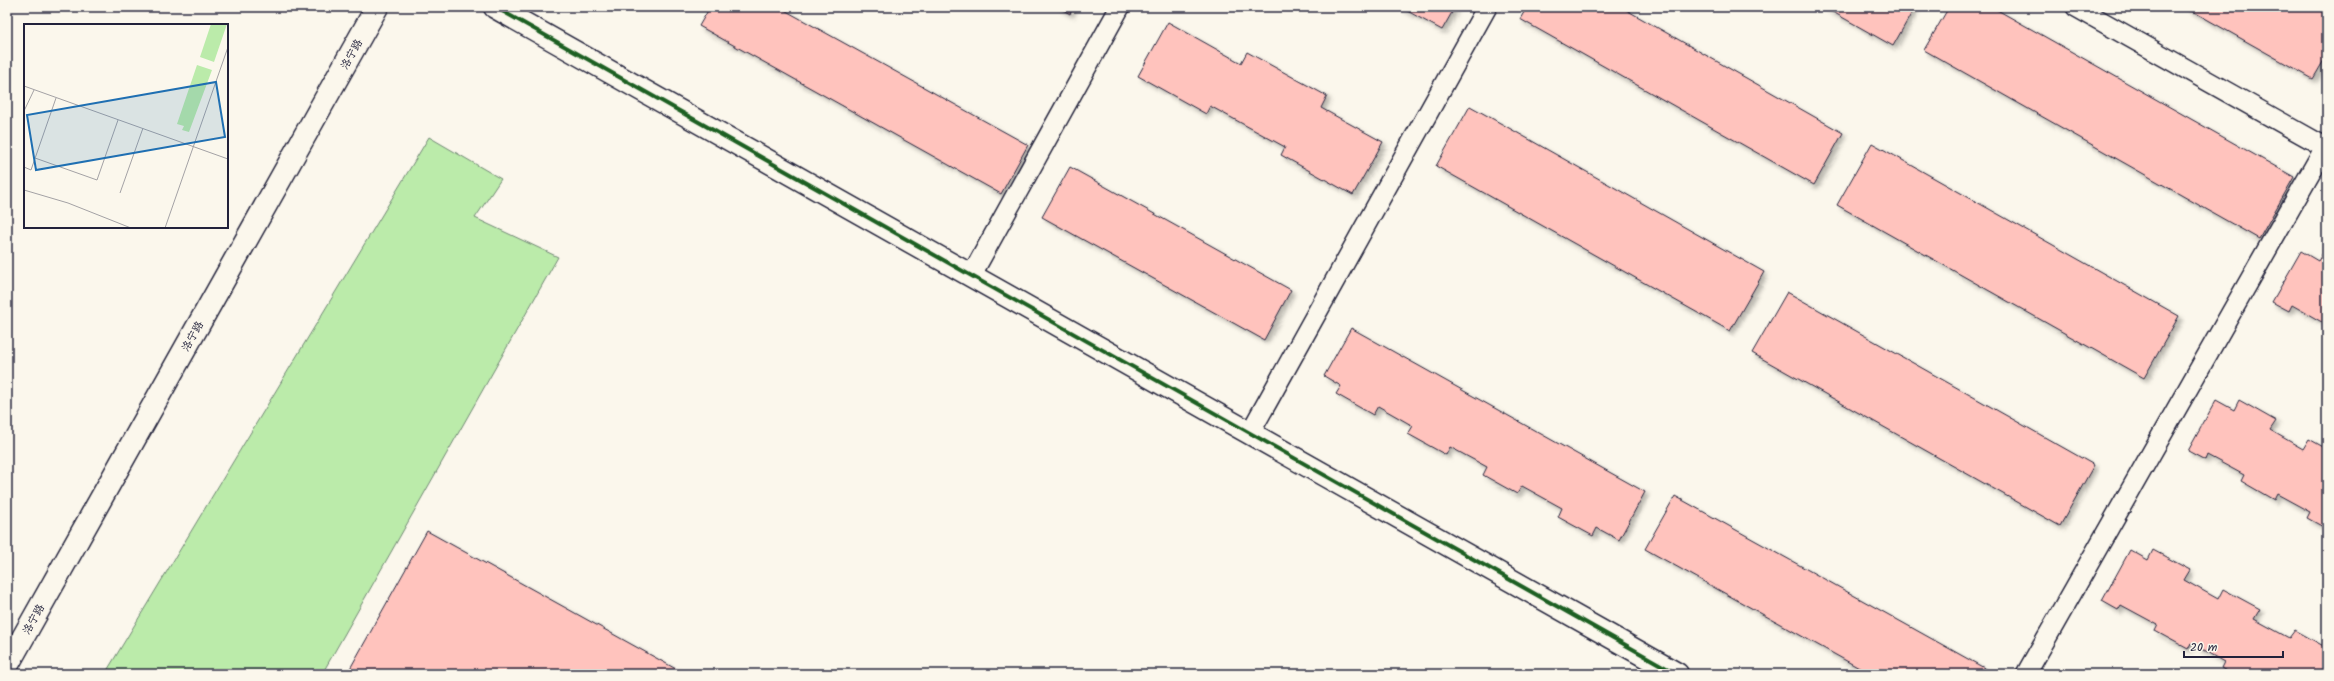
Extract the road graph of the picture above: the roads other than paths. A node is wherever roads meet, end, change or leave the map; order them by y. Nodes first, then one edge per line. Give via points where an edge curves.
1 (377, 7) edge
2 (495, 7) edge
3 (1120, 7) edge
4 (1487, 7) edge
5 (2076, 7) edge
6 (2326, 146) edge
7 (971, 276) junction
8 (1250, 433) junction
9 (7, 666) edge
10 (1677, 674) edge
11 (2026, 674) edge

1 - 9 street, 洛宁路
2 - 7 street
3 - 7 lane
4 - 8 lane
5 - 6 lane
6 - 11 lane
7 - 8 street
8 - 10 street

